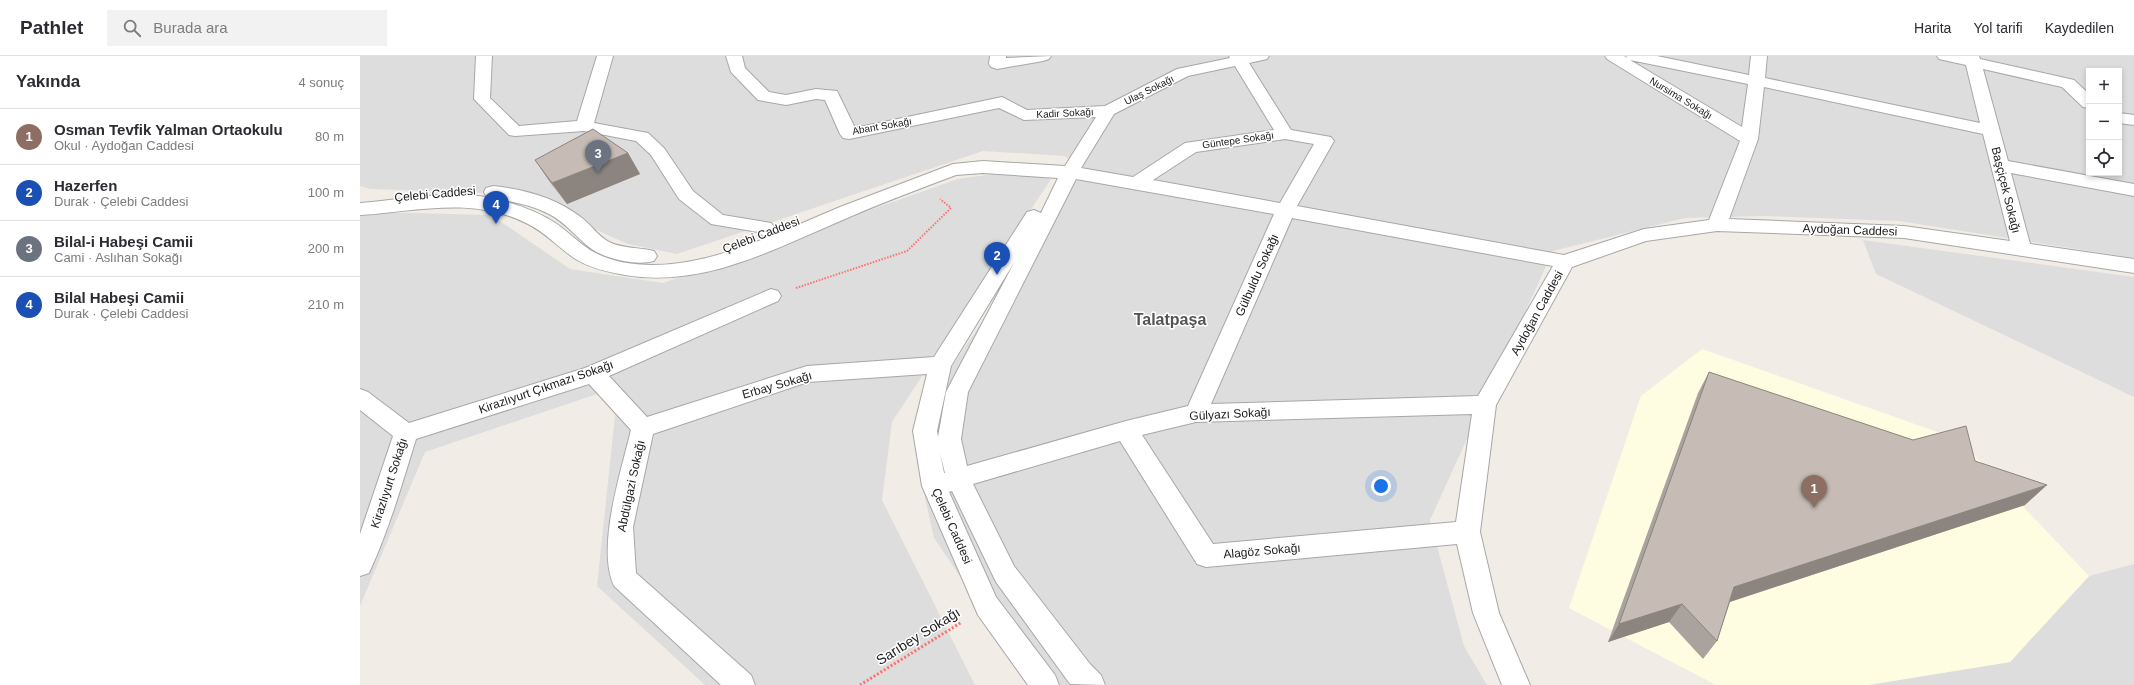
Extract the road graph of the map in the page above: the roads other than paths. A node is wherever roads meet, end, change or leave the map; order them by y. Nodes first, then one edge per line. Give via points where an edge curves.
1 (484, 56) edge
2 (605, 56) edge
3 (734, 56) edge
4 (1043, 56) edge
5 (1261, 56) edge
6 (1613, 56) edge
7 (1634, 56) edge
8 (1759, 56) edge
9 (1944, 56) edge
10 (1972, 58) edge
11 (1238, 59) edge
12 (997, 60) edge
13 (1757, 81) junction
14 (2086, 100) edge
15 (1002, 102) joint
16 (1108, 111) junction
17 (2122, 118) edge
18 (2134, 120) edge
19 (584, 126) junction
20 (1991, 130) junction
21 (1285, 134) junction
22 (1749, 140) junction
23 (1326, 141) joint
24 (2000, 165) junction
25 (1070, 172) junction
26 (1136, 183) junction
27 (2134, 190) edge
28 (360, 199) edge
29 (360, 209) edge
30 (1286, 209) junction
31 (1718, 226) junction
32 (770, 233) junction
33 (2022, 250) junction
34 (1565, 262) junction
35 (2134, 266) edge
36 (771, 296) road end
37 (940, 366) junction
38 (593, 374) junction
39 (360, 398) edge
40 (1485, 405) junction
41 (1196, 413) junction
42 (643, 428) junction
43 (1126, 430) junction
44 (406, 433) junction
45 (958, 478) junction
46 (934, 486) junction
47 (1467, 532) junction
48 (360, 565) edge
49 (741, 685) edge
50 (1044, 685) edge
51 (1091, 685) edge
52 (1516, 685) edge

1 - 19 street via 482,100 515,131
2 - 19 street
3 - 15 street, Abant Sokağı via 737,69 764,96 786,100 816,94 831,95 849,134
4 - 12 street
5 - 11 street, Ulaş Sokağı
6 - 22 street, Nursima Sokağı
7 - 13 street
8 - 13 street
9 - 10 street
10 - 14 street via 2068,83
10 - 20 street, Başçiçek Sokağı
11 - 16 street, Ulaş Sokağı via 1183,72
11 - 21 street
13 - 20 street
13 - 22 street
15 - 16 street, Kadir Sokağı via 1024,115
16 - 25 street
17 - 18 street
19 - 32 street via 642,137 658,152 686,195 718,220 764,227
20 - 24 street, Başçiçek Sokağı
21 - 23 street, Güntepe Sokağı
21 - 26 street, Güntepe Sokağı via 1191,147
22 - 31 street
23 - 30 street, Gülbuldu Sokağı
24 - 27 street
24 - 33 street, Başçiçek Sokağı
25 - 26 street
25 - 29 street, Çelebi Caddesi via 983,167 953,170 745,254 675,272 607,265 586,256 554,231 532,218 478,200
25 - 32 street, Çelebi Caddesi via 1050,160 1011,155 977,156 944,163 894,179
25 - 37 street, Çelebi Caddesi via 1054,183
25 - 45 street via 957,392 949,439
26 - 30 street
28 - 32 street, Çelebi Caddesi via 404,198 439,192 477,190 505,193 561,212 604,248 626,254 654,257 692,257 723,251
30 - 34 street
30 - 41 street, Gülbuldu Sokağı
31 - 33 street, Aydoğan Caddesi via 1904,232
31 - 34 street, Aydoğan Caddesi via 1644,235
33 - 35 street, Aydoğan Caddesi
34 - 40 street, Aydoğan Caddesi
36 - 38 street, Kirazlıyurt Çıkmazı Sokağı
37 - 42 street, Erbay Sokağı via 807,374
37 - 46 street, Çelebi Caddesi via 925,431
38 - 42 street, Abdülgazi Sokağı
38 - 44 street, Kirazlıyurt Çıkmazı Sokağı
39 - 44 street, Kirazlıyurt Sokağı
40 - 41 street, Gülyazı Sokağı
40 - 47 street, Aydoğan Caddesi
41 - 43 street, Gülyazı Sokağı
42 - 49 street, Abdülgazi Sokağı via 620,527 623,578
43 - 45 street, Gülyazı Sokağı
43 - 47 street, Alagöz Sokağı via 1206,556
44 - 48 street, Kirazlıyurt Sokağı via 377,523
45 - 46 street, Gülyazı Sokağı
45 - 51 street via 1005,574
46 - 50 street, Çelebi Caddesi via 987,606
47 - 52 street, Aydoğan Caddesi via 1486,613

